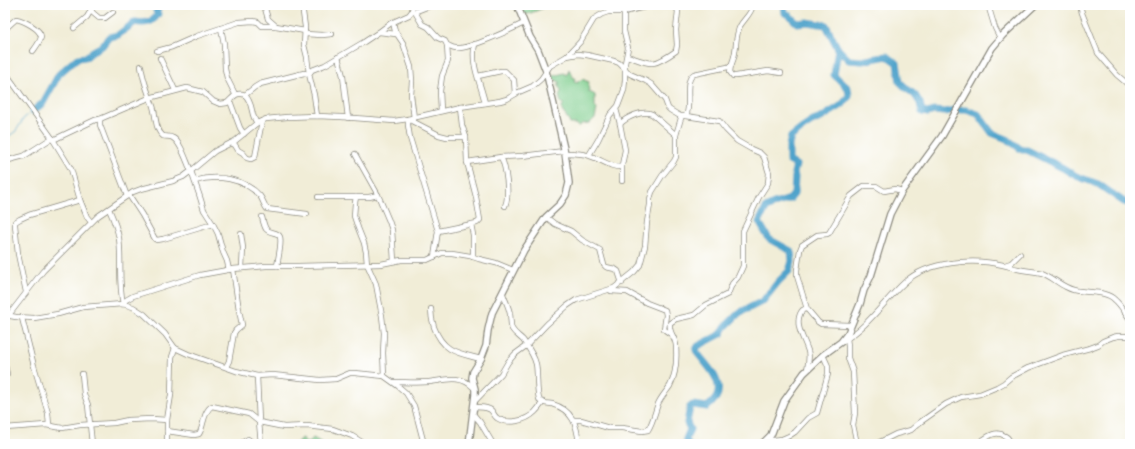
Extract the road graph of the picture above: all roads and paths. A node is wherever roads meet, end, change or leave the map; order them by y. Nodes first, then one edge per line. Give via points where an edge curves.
1 (88, 5) edge
2 (264, 5) edge
3 (302, 5) edge
4 (413, 5) edge
5 (432, 5) edge
6 (516, 5) edge
7 (612, 5) edge
8 (653, 5) edge
9 (674, 5) edge
10 (753, 5) edge
11 (988, 5) edge
12 (1035, 5) edge
13 (1080, 5) edge
14 (91, 10) junction
15 (613, 11) junction
16 (113, 12) dead end
17 (415, 12) junction
18 (624, 12) junction
19 (408, 15) junction
20 (393, 22) junction
21 (524, 23) junction
22 (276, 26) junction
23 (74, 28) dead end
24 (221, 28) junction
25 (5, 29) edge
26 (379, 32) junction
27 (305, 33) junction
28 (332, 34) dead end
29 (396, 34) junction
30 (1000, 38) junction
31 (475, 44) junction
32 (447, 45) junction
33 (33, 51) dead end
34 (157, 51) dead end
35 (567, 56) junction
36 (627, 56) junction
37 (338, 57) junction
38 (160, 58) dead end
39 (731, 65) junction
40 (141, 66) dead end
41 (625, 70) junction
42 (546, 71) junction
43 (5, 72) edge
44 (308, 74) junction
45 (781, 74) dead end
46 (478, 76) junction
47 (1130, 86) edge
48 (175, 90) junction
49 (236, 94) junction
50 (515, 94) junction
51 (245, 95) junction
52 (149, 98) junction
53 (230, 101) junction
54 (485, 103) junction
55 (460, 106) junction
56 (616, 109) junction
57 (441, 111) junction
58 (317, 116) junction
59 (680, 116) junction
60 (686, 116) junction
61 (348, 118) junction
62 (414, 118) junction
63 (100, 119) junction
64 (408, 119) junction
65 (260, 122) junction
66 (620, 124) junction
67 (244, 134) junction
68 (676, 135) junction
69 (466, 137) junction
70 (52, 139) junction
71 (231, 143) junction
72 (564, 152) junction
73 (355, 154) dead end
74 (589, 155) junction
75 (501, 156) junction
76 (5, 161) edge
77 (467, 162) junction
78 (622, 167) junction
79 (191, 171) junction
80 (195, 181) junction
81 (622, 181) dead end
82 (902, 191) junction
83 (128, 195) junction
84 (378, 195) junction
85 (318, 197) dead end
86 (356, 197) junction
87 (80, 200) junction
88 (506, 206) dead end
89 (109, 209) junction
90 (307, 214) dead end
91 (262, 217) dead end
92 (546, 217) junction
93 (92, 222) junction
94 (214, 224) junction
95 (471, 224) junction
96 (438, 231) junction
97 (240, 234) dead end
98 (1020, 254) dead end
99 (434, 257) junction
100 (473, 257) junction
101 (394, 262) junction
102 (367, 264) junction
103 (1005, 265) junction
104 (277, 266) junction
105 (242, 268) junction
106 (231, 269) junction
107 (513, 270) junction
108 (622, 283) junction
109 (608, 291) junction
110 (26, 292) junction
111 (503, 294) junction
112 (123, 304) junction
113 (431, 309) dead end
114 (807, 309) junction
115 (6, 317) edge
116 (22, 318) junction
117 (1130, 319) edge
118 (850, 326) junction
119 (672, 335) junction
120 (1130, 336) edge
121 (847, 338) junction
122 (841, 342) junction
123 (526, 346) junction
124 (175, 348) junction
125 (823, 355) junction
126 (481, 359) junction
127 (5, 366) edge
128 (226, 367) junction
129 (807, 370) junction
130 (82, 374) dead end
131 (5, 376) edge
132 (257, 376) junction
133 (384, 376) junction
134 (393, 382) junction
135 (475, 389) junction
136 (543, 402) junction
137 (474, 404) junction
138 (473, 414) junction
139 (167, 420) junction
140 (574, 420) junction
141 (259, 422) junction
142 (89, 424) junction
143 (49, 426) junction
144 (5, 428) edge
145 (167, 431) junction
146 (884, 441) junction
147 (764, 443) edge
148 (92, 444) edge
149 (167, 444) edge
150 (240, 444) edge
151 (254, 444) edge
152 (261, 444) edge
153 (365, 444) edge
154 (424, 444) edge
155 (469, 444) edge
156 (493, 444) edge
157 (579, 444) edge
158 (857, 444) edge
159 (876, 444) edge
160 (889, 444) edge
161 (977, 444) edge
162 (1010, 444) edge

1 - 14 street
2 - 22 street via 268,19
3 - 27 street
4 - 19 street
5 - 17 street
6 - 21 street
7 - 15 street
8 - 18 street
9 - 36 street via 678,11 676,51 656,63 646,63
10 - 39 street via 737,34 735,56
11 - 30 street
12 - 30 street
13 - 47 street via 1098,53 1116,75
14 - 16 street via 99,18
14 - 23 street
15 - 18 street
15 - 35 street via 594,19 580,42
17 - 19 street
17 - 32 street via 422,24
18 - 36 street
19 - 20 street
20 - 26 street
20 - 29 street
21 - 31 street
21 - 42 street
22 - 24 street via 262,26 258,22 239,22
22 - 27 street
24 - 34 street
24 - 49 street via 227,78
25 - 33 street via 16,19 37,30 41,38
26 - 29 street
26 - 37 street
27 - 28 street
27 - 44 street
29 - 62 street via 403,43 411,67
30 - 82 street via 942,136
31 - 32 street via 459,48
31 - 46 street via 475,66
32 - 57 street via 448,61 440,91
35 - 41 street via 587,54 619,63
35 - 42 street
36 - 41 street
37 - 44 street
37 - 61 street
38 - 48 street
39 - 45 street via 730,72 733,76 768,71
39 - 60 street via 691,76 688,82
40 - 52 street
41 - 56 street via 624,90
41 - 59 street via 651,84 665,100 668,108
42 - 50 street via 533,86
42 - 72 street
43 - 70 street
44 - 51 street via 266,82
44 - 58 street
46 - 50 street via 505,71 514,80
46 - 54 street
48 - 52 street
48 - 53 street via 192,88 220,104
49 - 51 street
49 - 53 street
50 - 54 street via 507,99
51 - 65 street via 251,102 254,117
52 - 63 street
52 - 79 street via 158,130 163,136 176,140
53 - 67 street
54 - 55 street
55 - 57 street
55 - 69 street
56 - 66 street
56 - 74 street via 610,115
57 - 62 street
58 - 61 street
58 - 65 street via 287,117
59 - 60 street
59 - 68 street via 681,122
60 - 119 street via 718,121 738,141 764,157 769,178 743,231 743,266 730,291 694,315 672,321 669,327
61 - 64 street via 394,121
62 - 64 street
63 - 70 street
63 - 83 street via 100,125
64 - 69 street via 439,135
64 - 96 street via 412,145
65 - 67 street
65 - 71 street via 255,157 247,158
66 - 68 street via 624,120 648,112
66 - 78 street via 625,150
67 - 71 street
68 - 108 street via 676,157 659,180 650,198 641,261
69 - 77 street
70 - 76 street via 24,156
70 - 87 street via 71,169
71 - 79 street via 215,151
72 - 74 street
72 - 75 street
72 - 92 street via 569,177 568,189 560,204
73 - 84 street
74 - 78 street via 613,167
75 - 77 street
75 - 88 street via 508,195
77 - 95 street via 480,217 479,221
78 - 81 street
79 - 80 street
79 - 83 street via 178,179 140,189
80 - 90 street via 224,177 249,186 261,197 267,209
80 - 94 street via 204,210
82 - 114 street via 884,191 876,186 864,186 851,196 829,233 817,235 802,245 797,270
82 - 118 street via 890,214 871,276
83 - 89 street
83 - 94 street via 157,240
84 - 86 street
84 - 101 street via 392,230
85 - 86 street
86 - 102 street via 354,216 366,248
87 - 93 street
87 - 110 street via 29,215 15,222 18,254
89 - 93 street
89 - 112 street via 119,238 119,278
91 - 104 street via 266,230 280,237
92 - 107 street
92 - 108 street via 600,250 604,265 618,272
93 - 110 street via 43,271
94 - 106 street
95 - 96 street
95 - 100 street
96 - 99 street
97 - 105 street via 243,248
98 - 103 street
99 - 100 street via 447,253
99 - 101 street
100 - 107 street
101 - 102 street
102 - 104 street
102 - 133 street via 376,284 382,316
103 - 117 street via 1044,274 1079,291 1110,296
103 - 121 street via 963,261 926,270 906,280 870,319
104 - 105 street
105 - 106 street
106 - 112 street via 156,288 133,296
106 - 128 street via 242,324 234,333
107 - 111 street
108 - 109 street
109 - 119 street via 626,292 665,310 664,330
109 - 123 street via 576,300 567,306
110 - 115 street
111 - 123 street via 513,330
111 - 126 street via 492,313
112 - 116 street via 83,307 58,314
112 - 124 street via 144,314 165,334
113 - 126 street via 437,336 444,345 454,351
114 - 118 street via 821,324
114 - 129 street via 801,311 798,327 808,351
115 - 116 street
116 - 143 street via 48,413
118 - 122 street
119 - 140 street via 676,343 674,375 658,403 648,430 609,428
120 - 146 street via 1113,337 1090,348 1028,368 997,387 946,404 911,430
121 - 122 street
121 - 158 street via 848,358 853,372 853,425
122 - 125 street
123 - 136 street via 535,360 540,399
123 - 137 street via 515,354
124 - 128 street
124 - 139 street via 172,357 172,395
125 - 129 street
125 - 147 street via 828,366 828,374 816,413 789,436
126 - 135 street via 473,372
127 - 131 street
128 - 132 street
129 - 147 street via 784,401 771,435
130 - 142 street
132 - 133 street via 273,375 320,380 336,379 350,373
132 - 141 street
133 - 134 street
134 - 135 street via 457,379 470,383
134 - 154 street via 406,392 414,406
135 - 137 street
136 - 137 street via 534,413 511,422 501,420 488,408
136 - 140 street via 558,406
137 - 138 street
138 - 155 street
138 - 156 street
139 - 142 street
139 - 145 street
140 - 157 street
141 - 145 street via 248,414 212,406 208,409 198,434
141 - 152 street
141 - 153 street via 284,427 333,429
142 - 143 street via 62,428
142 - 148 street
143 - 144 street
145 - 149 street
146 - 159 street
146 - 160 street
150 - 151 street via 248,439
161 - 162 street via 992,434 1001,433 1008,438

